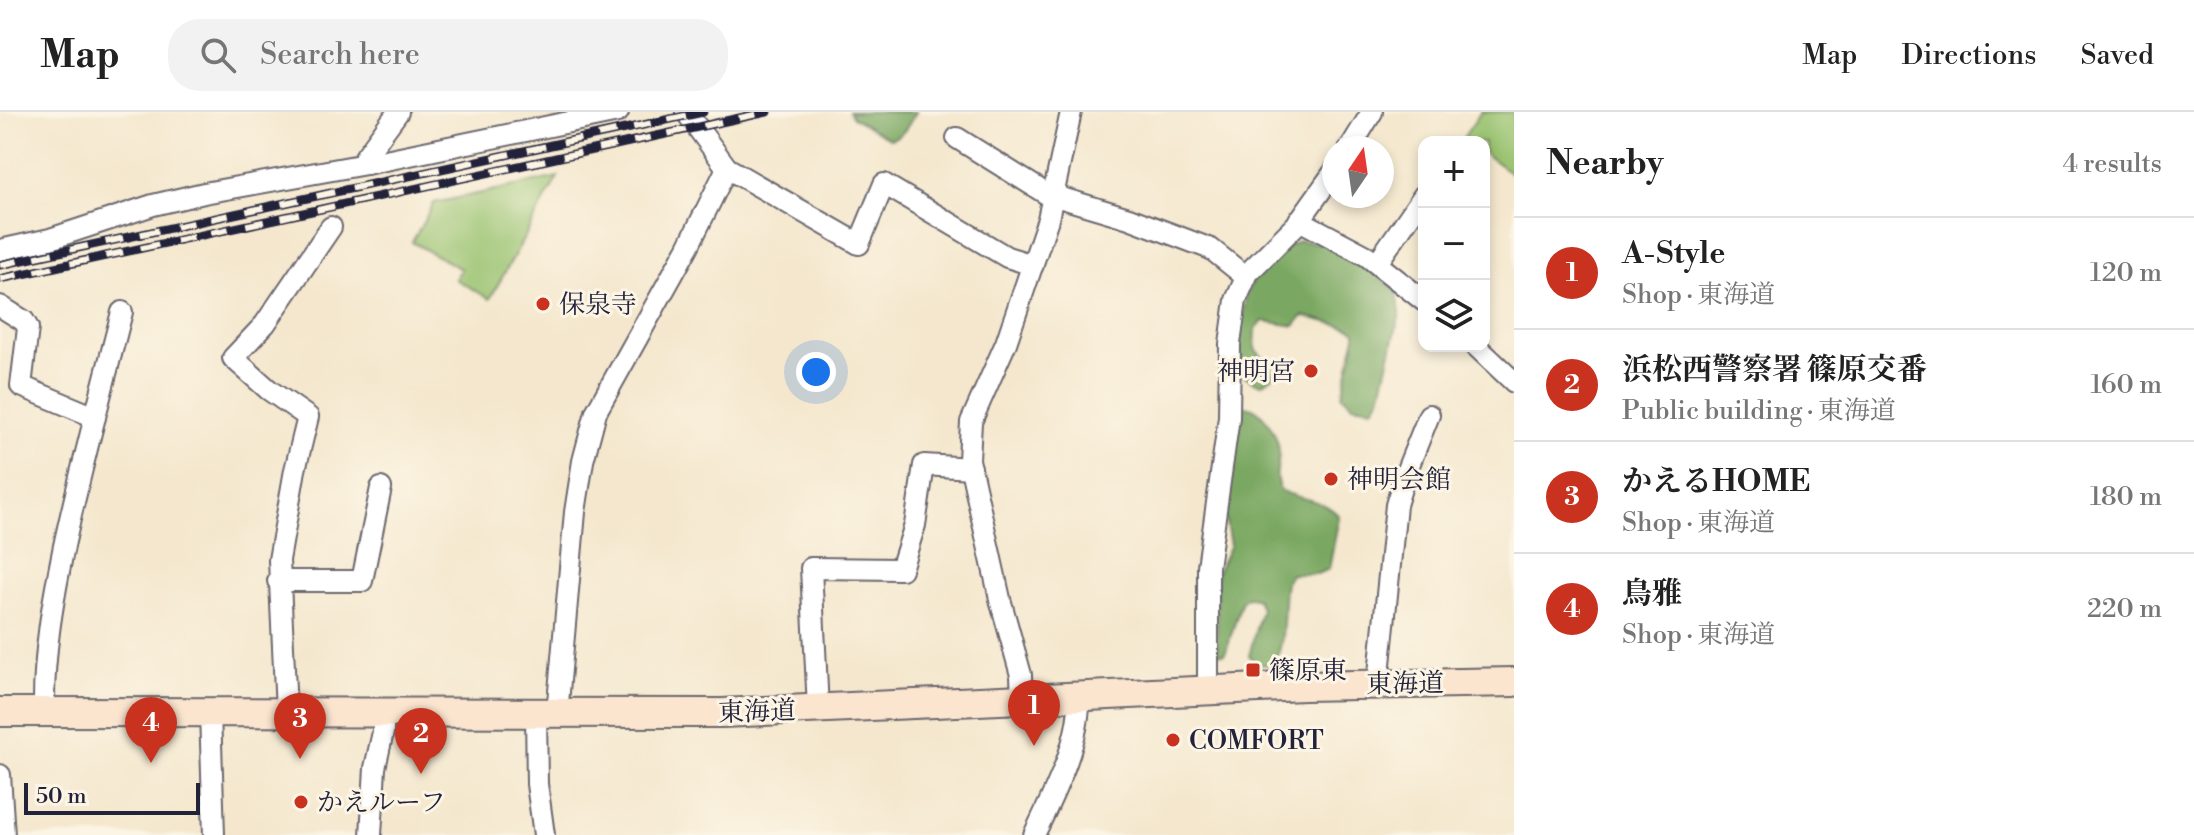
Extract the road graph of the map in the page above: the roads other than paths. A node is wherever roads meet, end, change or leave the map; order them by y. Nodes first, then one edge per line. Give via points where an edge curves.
1 (398, 112) edge
2 (618, 112) edge
3 (686, 112) edge
4 (1071, 112) edge
5 (1372, 112) edge
6 (1357, 136) edge
7 (957, 138) dead end
8 (366, 164) junction
9 (727, 168) junction
10 (1322, 188) edge
11 (1054, 196) junction
12 (1418, 204) edge
13 (1299, 220) junction
14 (331, 227) dead end
15 (0, 250) edge
16 (1377, 263) junction
17 (1033, 265) junction
18 (1246, 277) junction
19 (1418, 296) edge
20 (0, 306) edge
21 (122, 312) dead end
22 (1482, 352) edge
23 (1514, 382) edge
24 (1429, 415) dead end
25 (95, 417) junction
26 (971, 468) junction
27 (381, 488) dead end
28 (278, 581) junction
29 (1514, 682) edge
30 (1378, 684) junction
31 (1208, 690) junction
32 (1079, 696) junction
33 (1022, 699) junction
34 (818, 709) junction
35 (44, 711) junction
36 (0, 712) edge
37 (210, 712) junction
38 (286, 712) junction
39 (383, 713) junction
40 (547, 714) junction
41 (0, 775) edge
42 (549, 834) edge
43 (4, 835) edge
44 (214, 835) edge
45 (371, 835) edge
46 (1034, 835) edge

1 - 8 street via 365,157
2 - 8 street
3 - 9 street
4 - 11 street
5 - 6 street
7 - 11 street
8 - 15 street via 178,199
9 - 17 street via 859,244 884,184 1007,257
9 - 40 street via 596,412 583,461
10 - 13 street
11 - 17 street
11 - 18 street via 1211,249
12 - 16 street
13 - 16 street
13 - 18 street
14 - 28 street via 265,324 233,358 308,417 280,547
16 - 19 street
17 - 26 street via 971,422
18 - 31 street via 1232,329 1229,417 1208,567
20 - 25 street via 28,328 21,386
21 - 25 street
22 - 23 street
24 - 30 street via 1396,505
25 - 35 street via 51,615
26 - 33 street via 1021,675
26 - 34 street via 924,465 915,525 901,569 811,568
27 - 28 street via 362,581
28 - 38 street
29 - 30 main road, 東海道
30 - 31 main road, 東海道
31 - 32 main road, 東海道
32 - 33 main road, 東海道
32 - 46 street via 1075,735
33 - 34 main road, 東海道
34 - 40 main road, 東海道
35 - 36 main road, 東海道
35 - 37 main road, 東海道
37 - 38 main road, 東海道
37 - 44 street
38 - 39 main road, 東海道
39 - 40 main road, 東海道
39 - 45 street
40 - 42 street via 536,769
41 - 43 street

